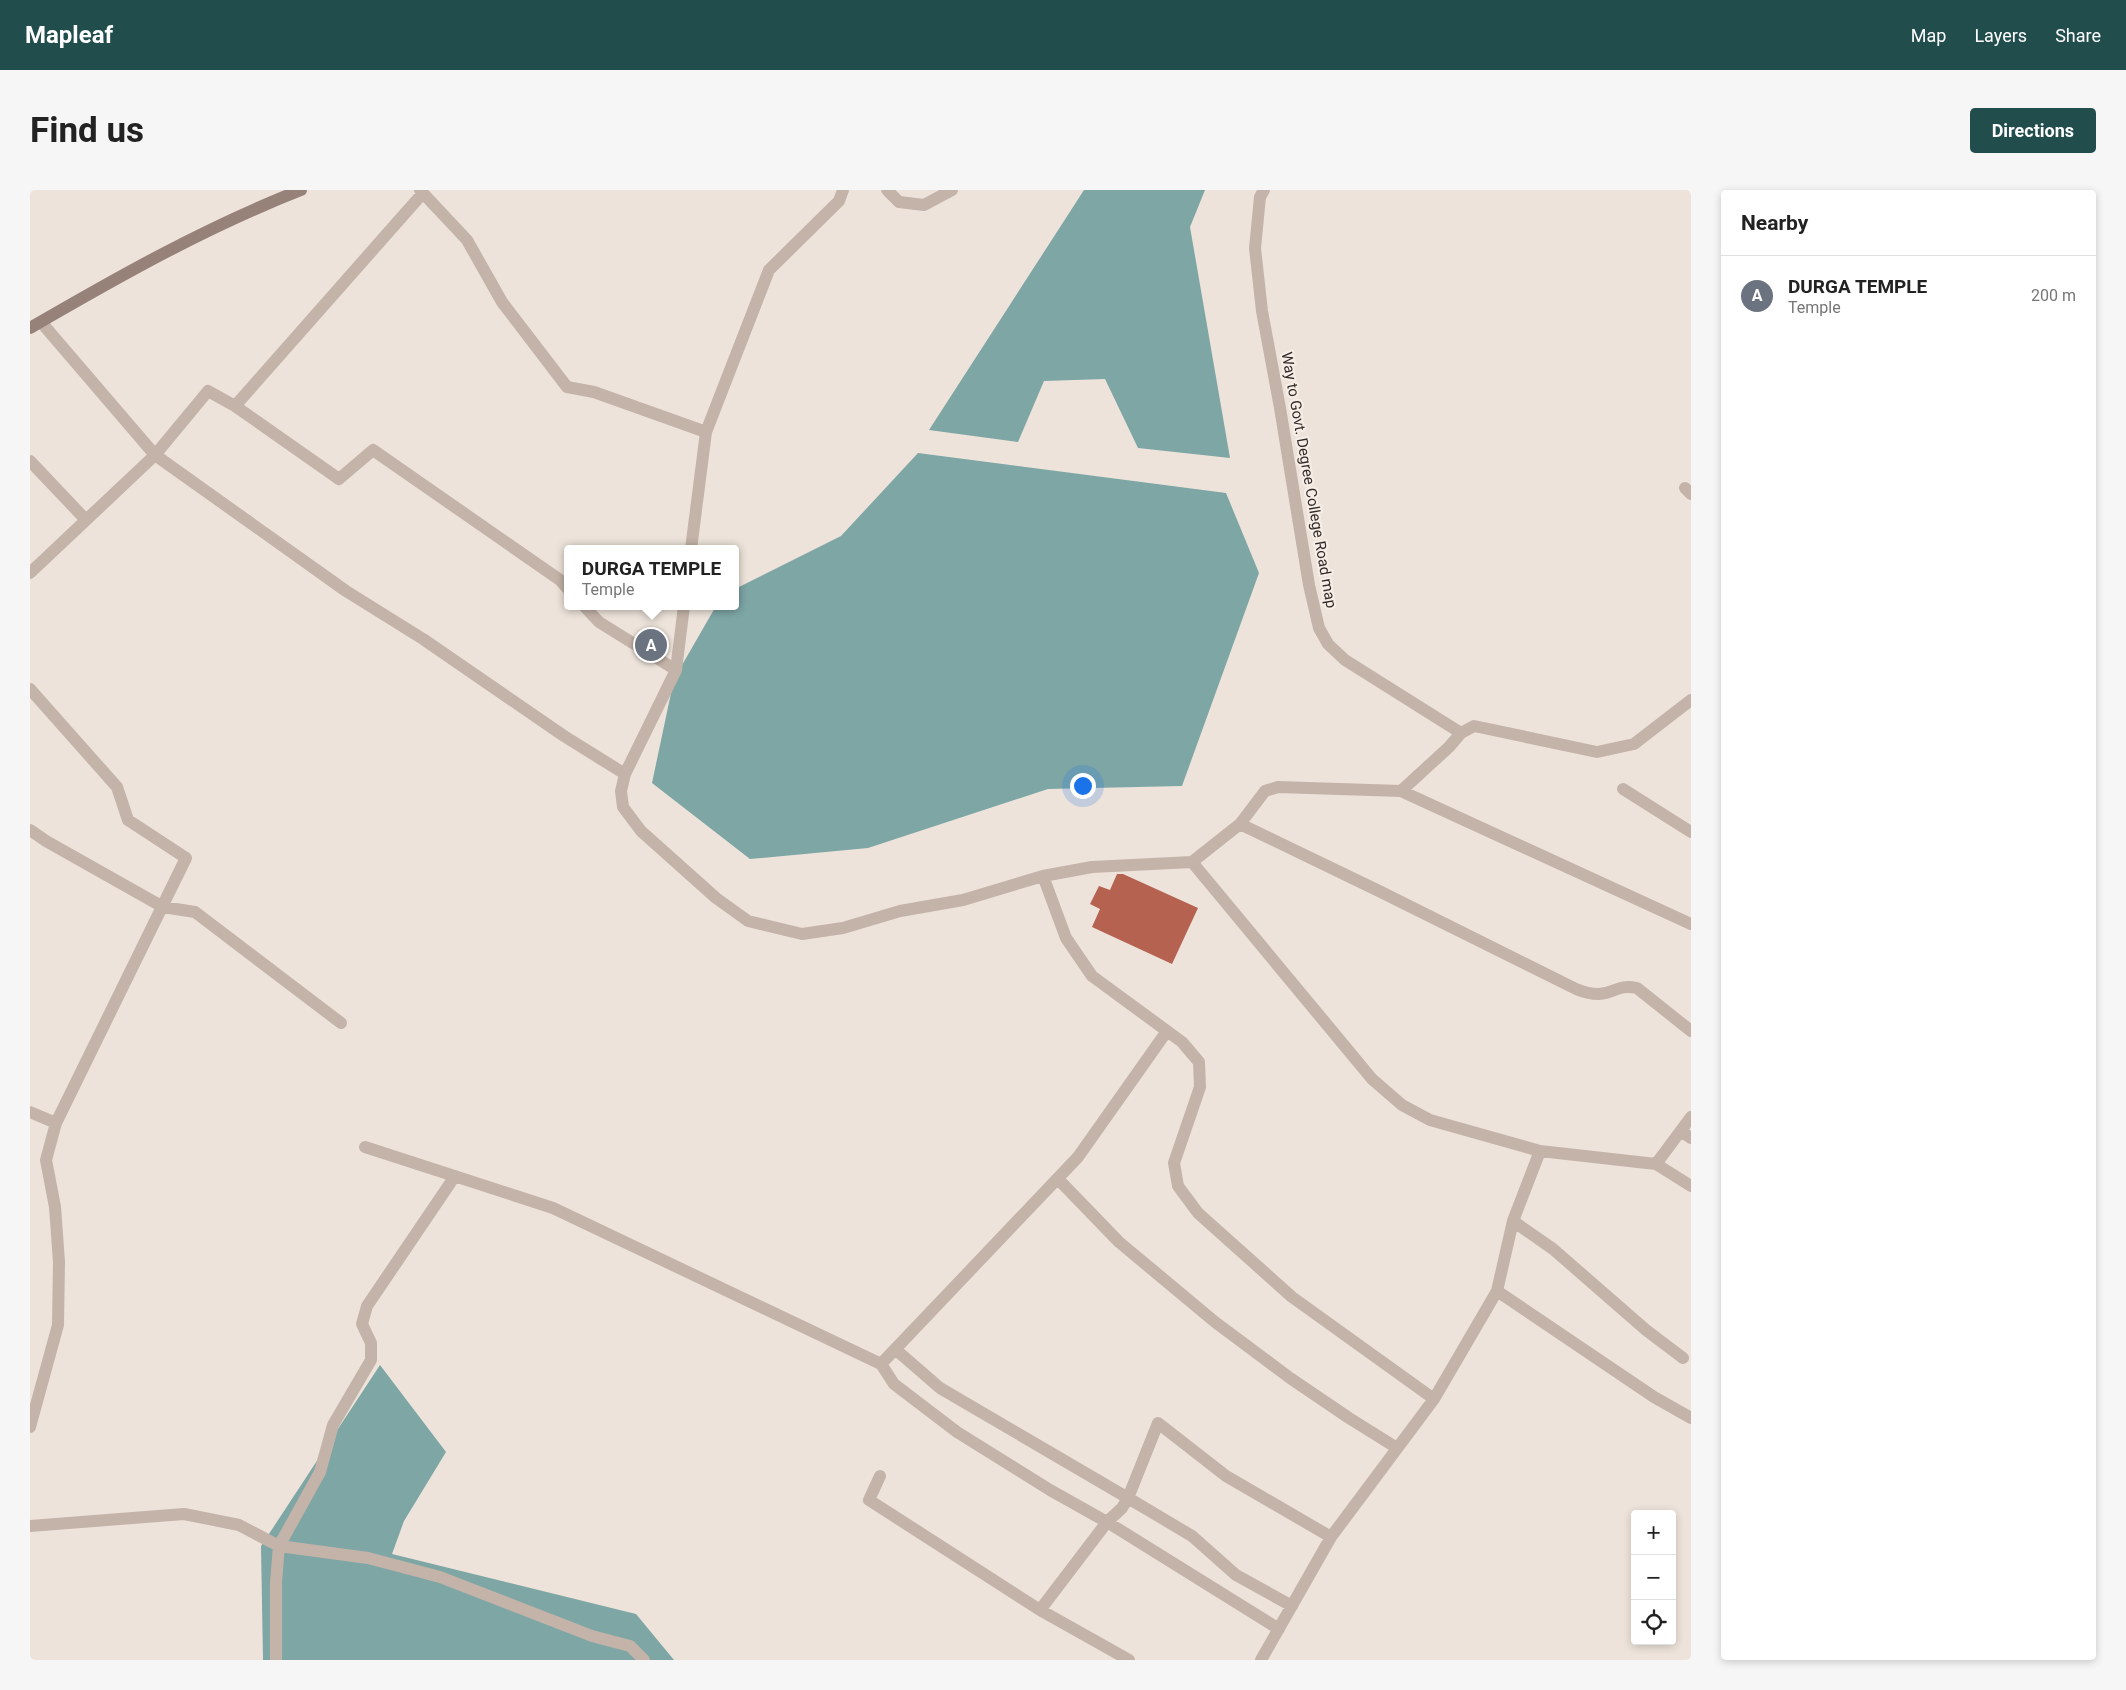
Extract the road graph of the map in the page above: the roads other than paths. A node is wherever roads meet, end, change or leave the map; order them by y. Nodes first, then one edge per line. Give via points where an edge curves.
1 (301, 190) edge
2 (843, 190) edge
3 (888, 190) edge
4 (952, 190) edge
5 (1264, 190) edge
6 (422, 191) edge
7 (35, 325) edge
8 (235, 406) junction
9 (706, 432) junction
10 (155, 455) junction
11 (30, 461) edge
12 (86, 520) junction
13 (692, 545) edge
14 (30, 574) edge
15 (564, 585) edge
16 (588, 610) edge
17 (684, 610) edge
18 (676, 670) junction
19 (30, 689) edge
20 (1691, 700) edge
21 (1461, 733) junction
22 (626, 774) junction
23 (1623, 789) dead end
24 (1401, 791) junction
25 (1240, 824) junction
26 (30, 830) edge
27 (1691, 832) edge
28 (1192, 862) junction
29 (1043, 876) junction
30 (163, 907) junction
31 (1691, 924) edge
32 (341, 1023) dead end
33 (1167, 1031) junction
34 (1691, 1031) edge
35 (30, 1112) edge
36 (1691, 1117) edge
37 (56, 1123) junction
38 (1686, 1134) edge
39 (366, 1147) dead end
40 (1540, 1151) junction
41 (1656, 1164) junction
42 (455, 1176) junction
43 (1058, 1179) junction
44 (1691, 1186) edge
45 (1513, 1221) junction
46 (1497, 1291) junction
47 (894, 1349) junction
48 (1683, 1358) dead end
49 (881, 1364) junction
50 (1434, 1399) junction
51 (1691, 1418) edge
52 (30, 1427) edge
53 (1397, 1448) junction
54 (880, 1476) dead end
55 (1128, 1498) junction
56 (1107, 1522) junction
57 (30, 1526) edge
58 (1331, 1537) junction
59 (279, 1546) junction
60 (1292, 1606) junction
61 (1040, 1610) junction
62 (1279, 1629) junction
63 (276, 1660) edge
64 (644, 1660) edge
65 (1129, 1660) edge
66 (1261, 1660) edge

1 - 7 main road via 152,258
2 - 9 street via 839,200 769,270
3 - 4 street via 899,202 924,205
5 - 21 street, Way to Govt. Degree College Road map via 1260,197 1255,248 1262,311 1319,628 1328,644 1345,660
6 - 8 street
6 - 9 street via 467,240 502,302 567,386 594,392
7 - 10 street
8 - 10 street via 208,391
8 - 15 street via 339,478 373,450
9 - 13 street
10 - 12 street
10 - 22 street via 346,591
11 - 12 street
12 - 14 street
16 - 18 street via 599,622
17 - 18 street
18 - 22 street
19 - 30 street via 117,787 128,820 186,858
20 - 21 street via 1634,744 1597,752 1474,726
21 - 24 street
22 - 29 street via 621,791 623,807 641,832 716,898 748,921 802,934 844,928 900,911 963,900
23 - 27 street
24 - 25 street via 1278,787 1265,791
24 - 31 street
25 - 28 street
25 - 34 street via 1576,989 1601,994 1626,986 1637,988
26 - 30 street
28 - 29 street via 1092,867
28 - 40 street via 1372,1079 1402,1105 1430,1120
29 - 33 street via 1066,938 1092,976
30 - 32 street via 195,912
30 - 37 street
33 - 43 street via 1078,1157
33 - 50 street via 1182,1042 1199,1062 1200,1087 1174,1163 1178,1186 1198,1213 1292,1298
35 - 37 street
36 - 38 street
37 - 52 street via 46,1160 55,1207 59,1262 58,1325
38 - 41 street
39 - 42 street
40 - 41 street
40 - 45 street
41 - 44 street
42 - 49 street via 554,1208
42 - 59 street via 366,1306 362,1324 371,1343 372,1360 332,1425 320,1472
43 - 47 street
43 - 53 street via 1119,1242 1216,1322 1298,1383
45 - 46 street
45 - 48 street via 1553,1249
46 - 50 street
46 - 51 street via 1654,1397
47 - 49 street
47 - 55 street via 940,1388
49 - 56 street via 894,1384 957,1432
50 - 53 street
53 - 58 street
54 - 61 street via 869,1500
55 - 56 street
55 - 58 street via 1158,1423 1226,1476
55 - 60 street via 1192,1536 1236,1575
56 - 61 street
56 - 62 street
57 - 59 street via 184,1514 239,1525
58 - 60 street
59 - 63 street
59 - 64 street via 368,1558 440,1577 592,1636 630,1646
60 - 62 street
61 - 65 street
62 - 66 street

